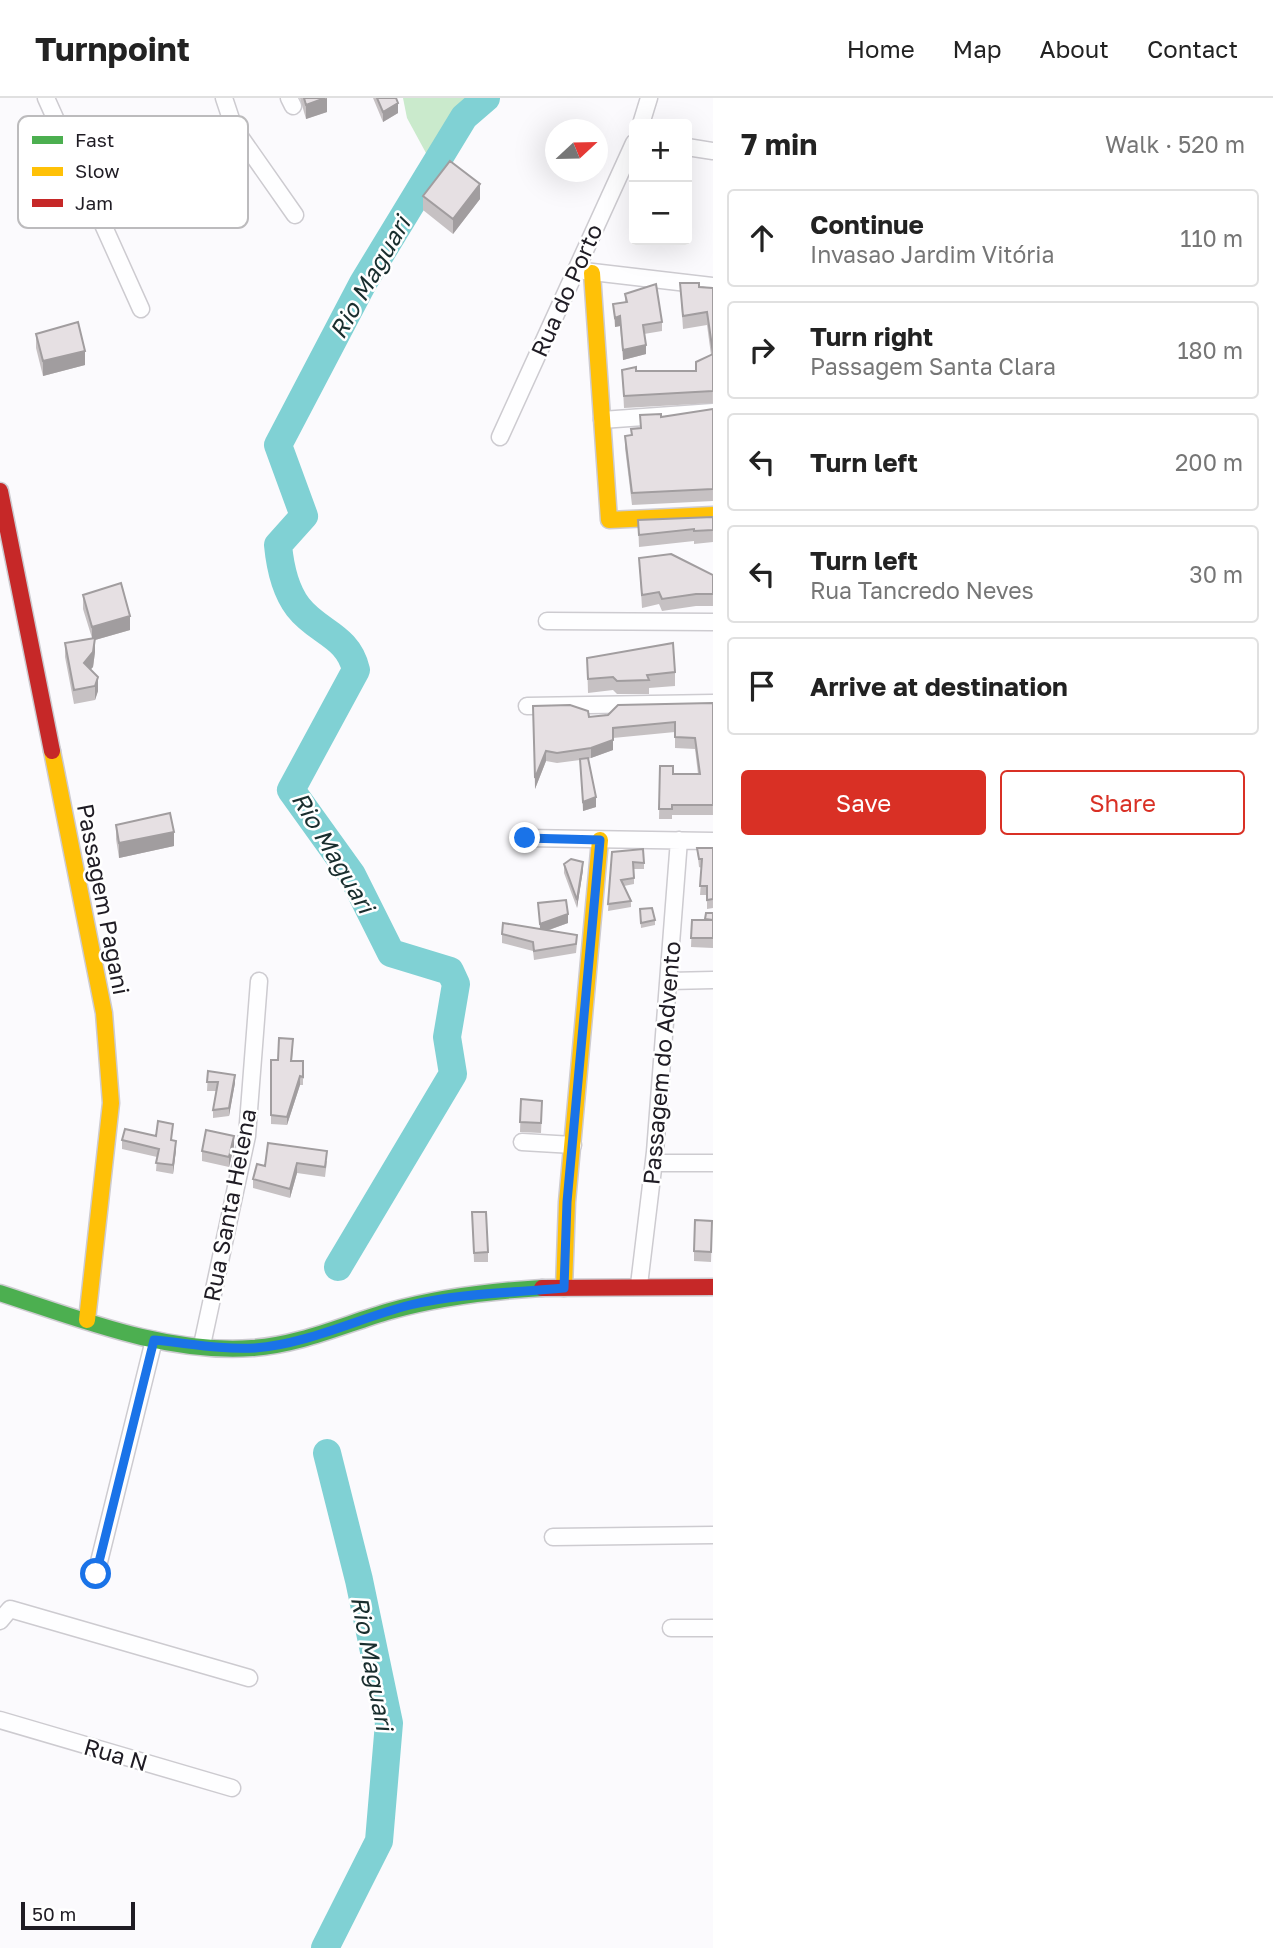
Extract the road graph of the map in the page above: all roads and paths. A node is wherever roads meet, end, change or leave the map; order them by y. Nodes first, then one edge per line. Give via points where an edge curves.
1 (46, 98) edge
2 (225, 98) edge
3 (649, 98) edge
4 (54, 116) edge
5 (230, 116) edge
6 (643, 119) edge
7 (248, 148) edge
8 (692, 148) edge
9 (713, 151) edge
10 (629, 154) edge
11 (295, 215) dead end
12 (105, 228) edge
13 (575, 270) junction
14 (592, 273) junction
15 (713, 286) edge
16 (141, 309) dead end
17 (713, 412) edge
18 (602, 420) junction
19 (500, 438) dead end
20 (0, 491) edge
21 (713, 515) edge
22 (547, 621) dead end
23 (713, 622) edge
24 (713, 703) edge
25 (527, 706) dead end
26 (525, 838) dead end
27 (600, 840) junction
28 (679, 841) junction
29 (713, 841) edge
30 (259, 981) dead end
31 (668, 981) junction
32 (713, 981) edge
33 (522, 1142) dead end
34 (573, 1145) junction
35 (654, 1163) junction
36 (713, 1163) edge
37 (639, 1285) junction
38 (713, 1287) edge
39 (564, 1288) junction
40 (0, 1293) edge
41 (88, 1320) junction
42 (154, 1340) junction
43 (202, 1345) junction
44 (713, 1535) edge
45 (553, 1537) dead end
46 (96, 1574) dead end
47 (0, 1621) edge
48 (671, 1628) dead end
49 (713, 1628) edge
50 (248, 1678) dead end
51 (0, 1720) edge
52 (232, 1788) dead end

1 - 4 street
2 - 5 street
3 - 6 street
7 - 11 street
8 - 9 street
10 - 13 street, Rua do Porto
12 - 16 street
13 - 14 street
13 - 19 street, Rua do Porto
14 - 15 street
14 - 18 street
17 - 18 street
18 - 21 street via 609,520
20 - 41 street, Passagem Pagani via 107,1038 110,1130
22 - 23 street
24 - 25 street
26 - 27 street
27 - 28 street
27 - 34 street
28 - 29 street
28 - 31 street, Passagem do Advento
30 - 43 street, Rua Santa Helena via 247,1136
31 - 32 street
31 - 35 street, Passagem do Advento
33 - 34 street
34 - 39 street
35 - 36 street
35 - 37 street, Passagem do Advento
37 - 38 street
37 - 39 street
39 - 43 street via 467,1295 409,1306 258,1348
40 - 41 street
41 - 42 street
42 - 43 street
42 - 46 street
44 - 45 street
47 - 50 street via 10,1609
48 - 49 street
51 - 52 street, Rua N

